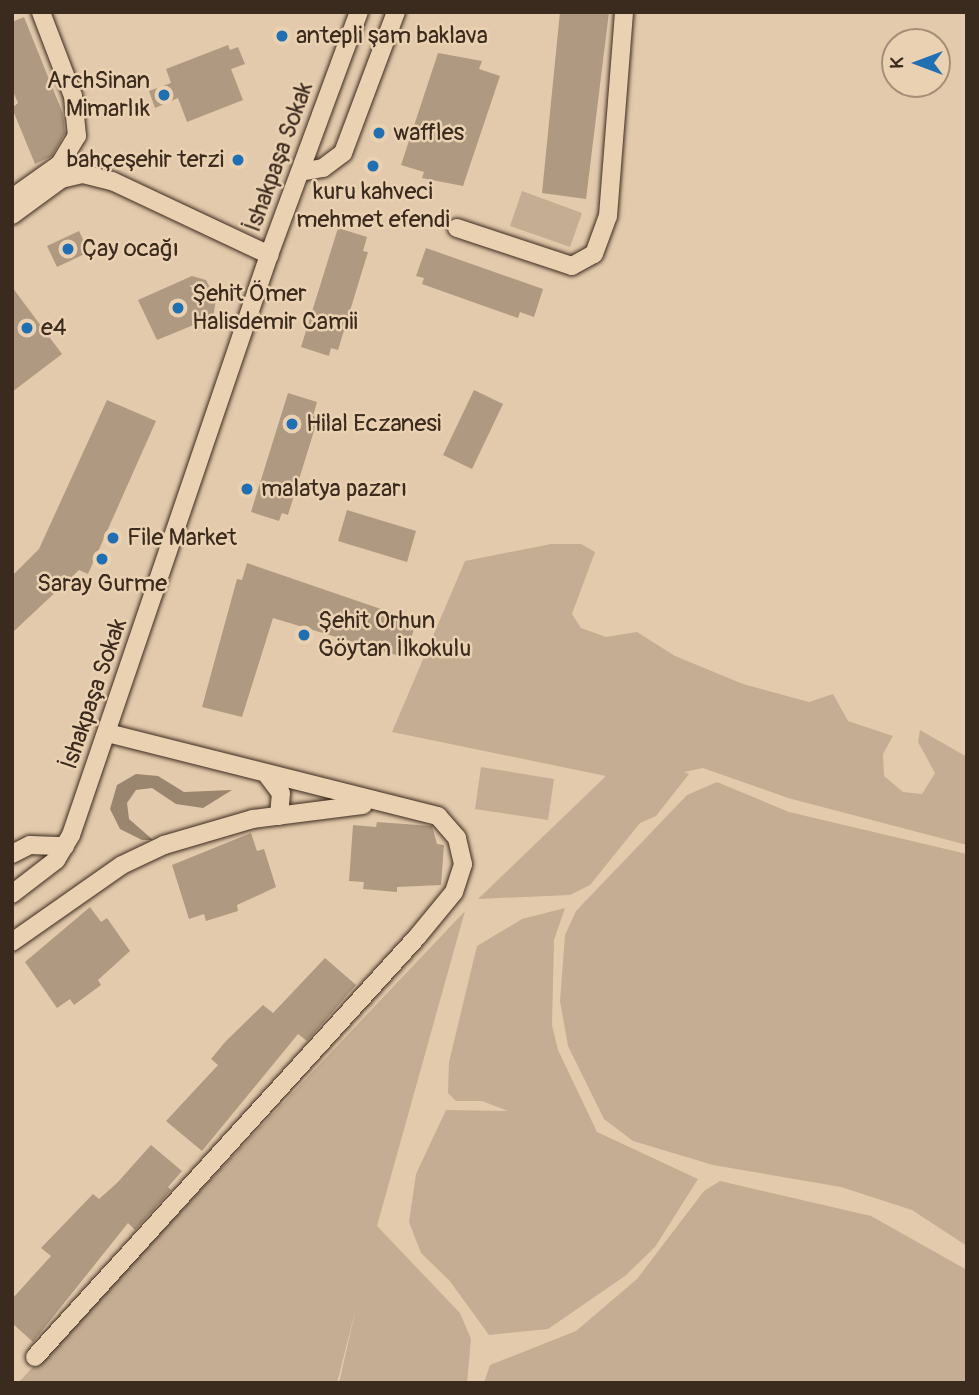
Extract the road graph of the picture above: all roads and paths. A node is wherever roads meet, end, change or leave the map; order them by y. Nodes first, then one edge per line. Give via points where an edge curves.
1 (41, 12) edge
2 (359, 12) edge
3 (396, 12) edge
4 (624, 12) edge
5 (300, 172) junction
6 (12, 198) edge
7 (12, 215) edge
8 (457, 228) dead end
9 (269, 255) junction
10 (107, 733) junction
11 (268, 776) junction
12 (374, 804) junction
13 (279, 816) junction
14 (65, 846) junction
15 (12, 854) edge
16 (12, 894) edge
17 (12, 942) edge
18 (35, 1357) dead end

1 - 6 street via 73,96 77,136 60,164
2 - 5 street, İshakpaşa Sokak
3 - 5 street via 344,153 323,168
4 - 8 street via 608,216 594,254 572,266
5 - 9 street, İshakpaşa Sokak
7 - 9 street via 61,179 83,174 112,181
9 - 10 street, İshakpaşa Sokak
10 - 11 street
10 - 14 street, İshakpaşa Sokak
11 - 12 street
11 - 13 street via 281,793
12 - 13 street
12 - 18 street via 418,810 448,826 461,851 454,892
13 - 17 street via 206,830 154,850 111,873
14 - 15 street via 30,845
14 - 16 street, İshakpaşa Sokak via 37,878

